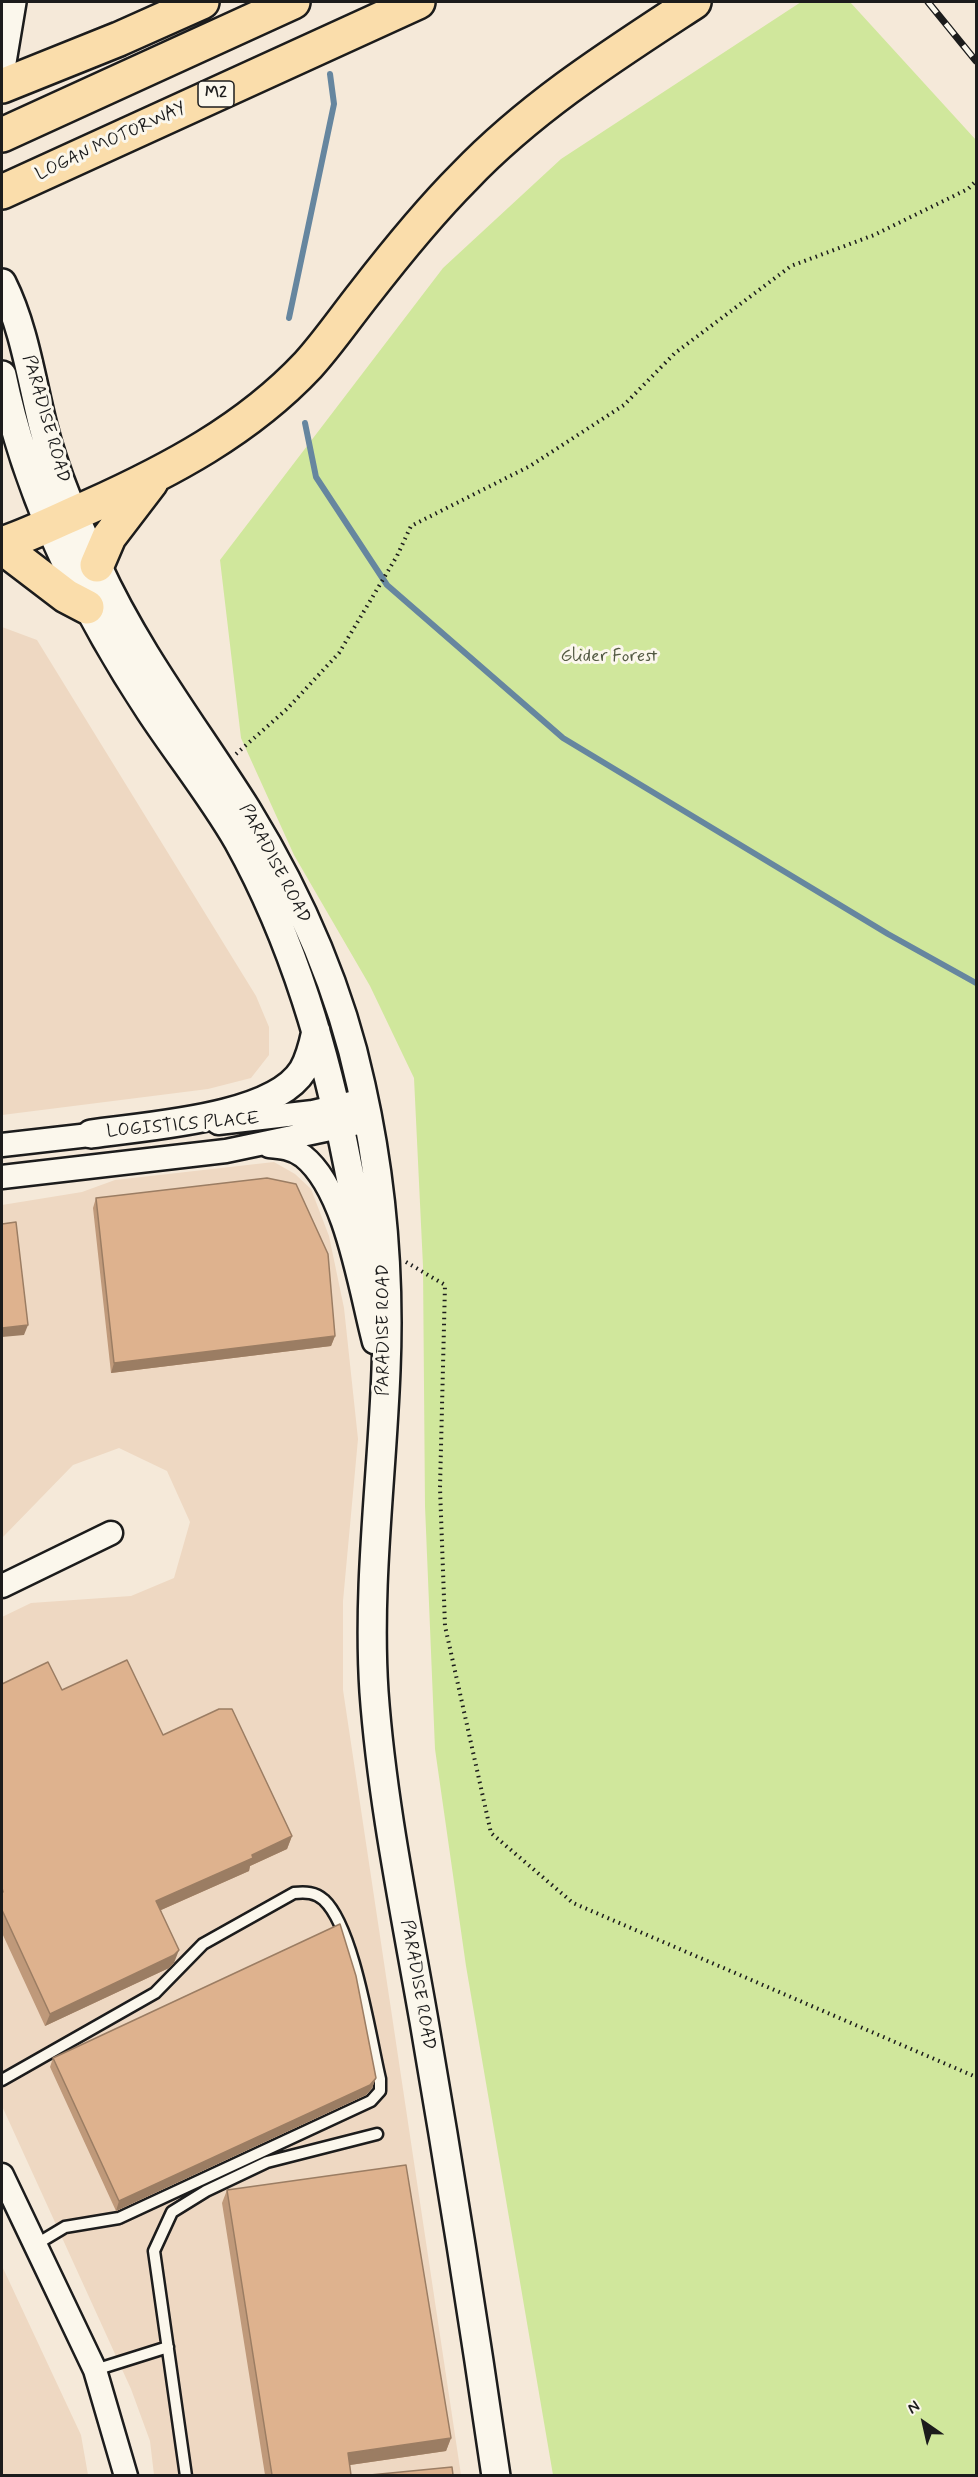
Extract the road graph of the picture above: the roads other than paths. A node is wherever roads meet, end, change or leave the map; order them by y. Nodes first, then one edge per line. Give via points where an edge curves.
1 (12, 2) edge
2 (202, 2) edge
3 (293, 2) edge
4 (418, 2) edge
5 (694, 2) edge
6 (2, 58) edge
7 (2, 86) edge
8 (2, 135) edge
9 (2, 192) edge
10 (2, 283) edge
11 (2, 375) edge
12 (155, 476) junction
13 (62, 520) junction
14 (2, 546) edge
15 (97, 565) junction
16 (87, 607) junction
17 (316, 1029) junction
18 (366, 1110) junction
19 (338, 1117) junction
20 (91, 1134) junction
21 (2, 1145) edge
22 (260, 1145) junction
23 (187, 1155) junction
24 (2, 1168) edge
25 (2, 1177) edge
26 (374, 1342) junction
27 (378, 1491) junction
28 (111, 1533) dead end
29 (2, 1586) edge
30 (2, 2080) edge
31 (377, 2134) dead end
32 (2, 2175) edge
33 (35, 2246) junction
34 (168, 2348) junction
35 (95, 2370) junction
36 (126, 2475) edge
37 (186, 2475) edge
38 (496, 2475) edge

1 - 6 street
2 - 7 highway
3 - 8 highway
4 - 9 highway, LOGAN MOTORWAY / M2
5 - 12 highway via 566,87 525,120 463,177 288,385 230,432
10 - 13 street, PARADISE ROAD via 20,331
11 - 13 street, PARADISE ROAD via 29,469
12 - 13 highway
12 - 15 highway via 109,537
13 - 14 highway
13 - 15 street, PARADISE ROAD
13 - 16 street, PARADISE ROAD
14 - 16 highway via 66,596
15 - 18 street, PARADISE ROAD via 131,631 246,809 302,909 335,992
16 - 17 street, PARADISE ROAD via 151,712 237,839 277,922
17 - 19 street, PARADISE ROAD
17 - 20 street via 302,1071 289,1086 252,1105 227,1113
18 - 19 street, LOGISTICS PLACE
18 - 27 street, PARADISE ROAD via 379,1174 384,1250 387,1367
19 - 20 street, LOGISTICS PLACE
19 - 22 street, LOGISTICS PLACE
19 - 26 street, PARADISE ROAD via 368,1275
20 - 21 street, LOGISTICS PLACE
22 - 23 street, LOGISTICS PLACE
22 - 26 street via 286,1147 302,1155 334,1198
23 - 24 lane, LOGISTICS PLACE via 121,1154
23 - 25 street, LOGISTICS PLACE
26 - 27 street, PARADISE ROAD
27 - 38 street, PARADISE ROAD via 374,1690 382,1759
28 - 29 street
30 - 33 lane via 155,1993 203,1944 294,1893 308,1892 325,1901 348,1943 380,2079 380,2091 371,2101 118,2218 65,2227
31 - 34 lane via 267,2162 172,2212 154,2252
32 - 33 street
33 - 35 street
34 - 35 lane
34 - 37 lane
35 - 36 street

